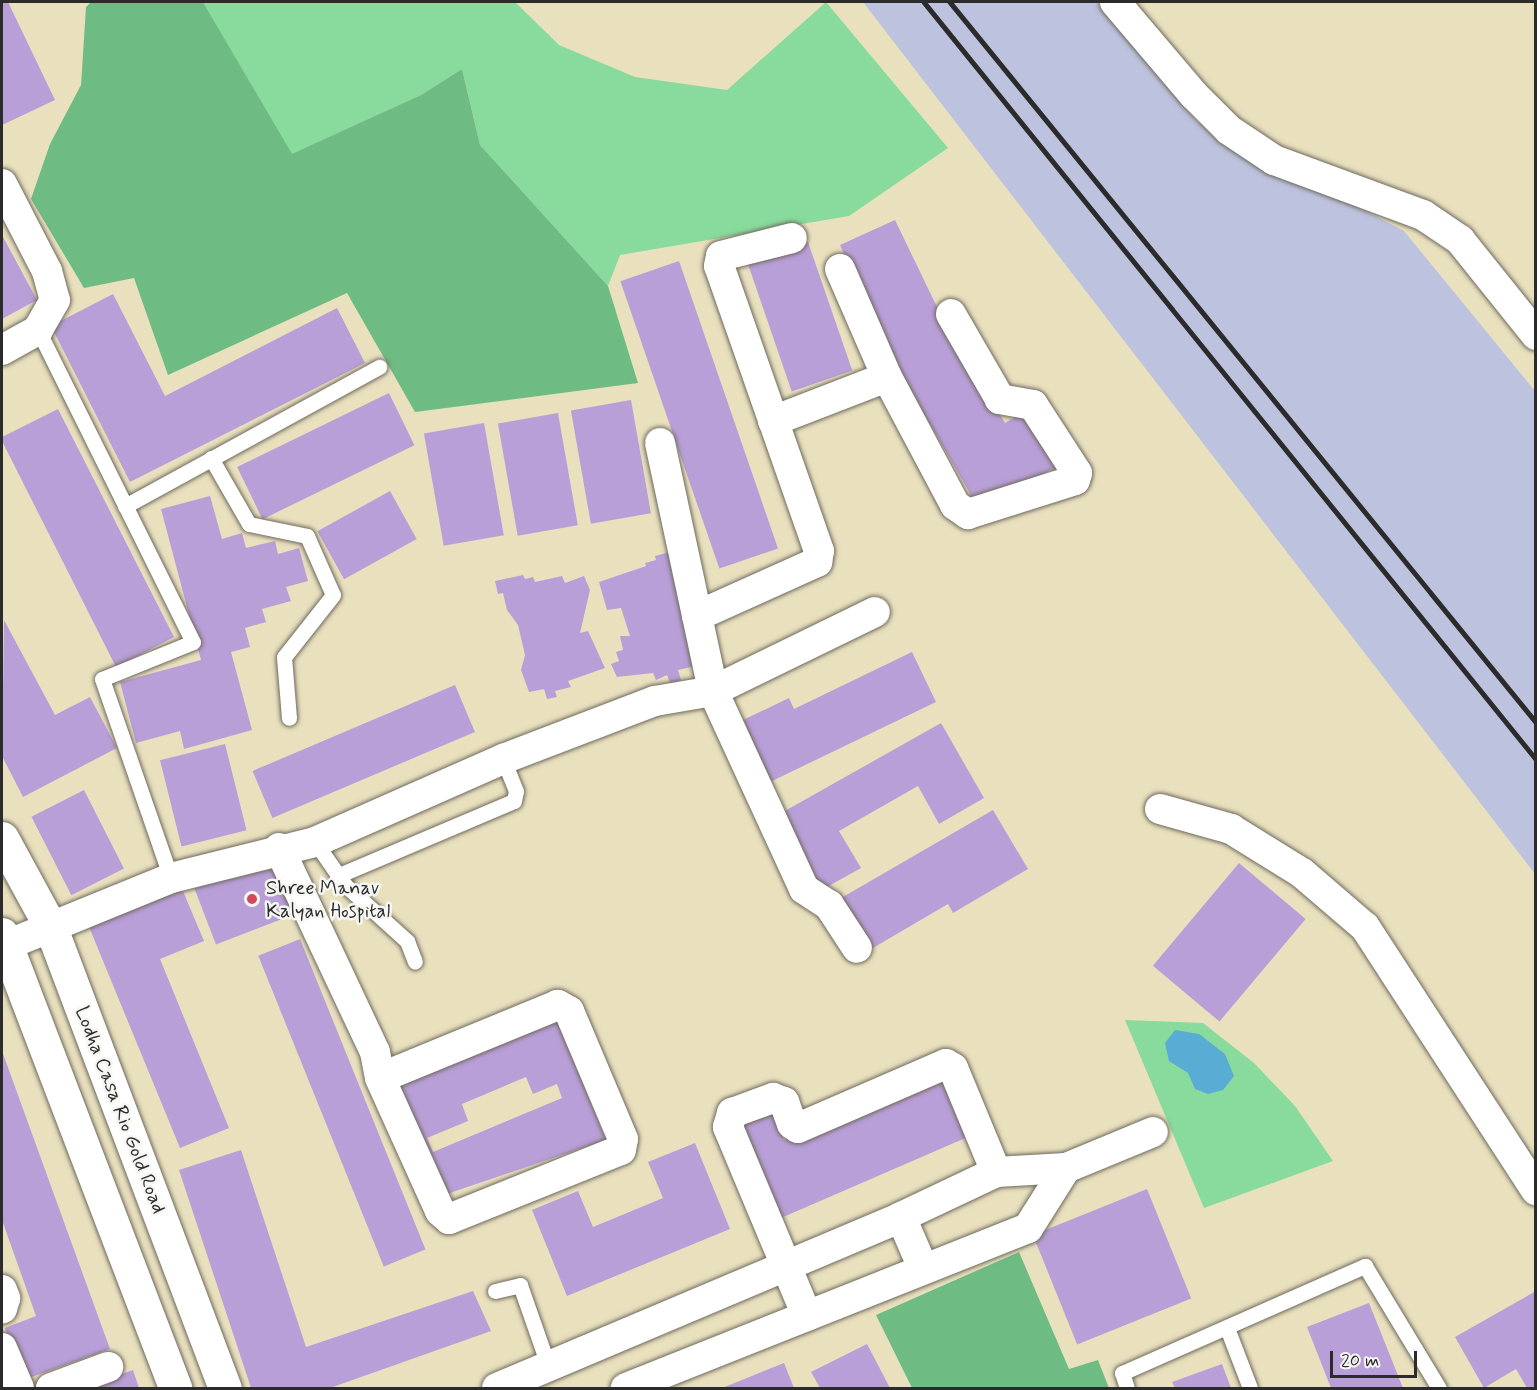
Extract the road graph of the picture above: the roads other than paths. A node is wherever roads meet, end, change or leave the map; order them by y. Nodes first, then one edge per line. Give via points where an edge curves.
1 (1115, 2) edge
2 (2, 184) edge
3 (792, 238) dead end
4 (840, 269) dead end
5 (951, 314) dead end
6 (38, 330) junction
7 (1536, 335) edge
8 (2, 350) edge
9 (379, 367) dead end
10 (887, 377) junction
11 (773, 421) junction
12 (660, 443) dead end
13 (211, 458) junction
14 (125, 506) junction
15 (875, 612) dead end
16 (697, 616) junction
17 (713, 691) junction
18 (289, 718) dead end
19 (503, 759) junction
20 (1160, 809) dead end
21 (2, 838) edge
22 (315, 842) junction
23 (279, 848) junction
24 (337, 876) junction
25 (171, 878) junction
26 (51, 928) junction
27 (3, 942) edge
28 (857, 948) dead end
29 (415, 962) dead end
30 (380, 1078) junction
31 (1153, 1132) dead end
32 (1066, 1168) junction
33 (996, 1172) junction
34 (1536, 1190) edge
35 (901, 1217) junction
36 (784, 1264) junction
37 (923, 1269) junction
38 (2, 1290) edge
39 (495, 1291) dead end
40 (2, 1309) edge
41 (807, 1316) junction
42 (1227, 1328) junction
43 (2, 1348) edge
44 (108, 1367) dead end
45 (553, 1377) edge
46 (20, 1389) edge
47 (51, 1389) edge
48 (175, 1389) edge
49 (225, 1389) edge
50 (497, 1389) edge
51 (626, 1389) edge
52 (1127, 1389) edge
53 (1250, 1389) edge
54 (1438, 1389) edge

1 - 7 street via 1229,130 1274,160 1423,215 1460,240
2 - 6 street via 48,271 55,300
3 - 11 street via 721,256 719,266
4 - 10 street
5 - 10 street via 1000,399 1033,405 1077,473 1075,480 968,514 955,505
6 - 8 street
6 - 14 lane
9 - 13 lane
10 - 11 street
11 - 16 street via 819,551 817,562
12 - 16 street
13 - 14 lane
13 - 18 lane via 249,524 307,536 333,595 284,657
14 - 25 lane via 193,642 102,680
15 - 17 street
16 - 17 street
17 - 19 street via 655,701
17 - 28 street via 804,889 829,905
19 - 22 street
19 - 24 lane via 516,790 514,801
20 - 34 street via 1231,829 1302,873 1365,927
21 - 26 street, Lodha Casa Rio Gold Road
22 - 23 street
22 - 24 lane
23 - 25 street
23 - 30 street via 375,1052
24 - 29 lane via 407,941
25 - 26 street
26 - 27 street
26 - 49 street, Lodha Casa Rio Gold Road
27 - 48 street
30 - 30 street via 440,1211 449,1219 621,1150 623,1139 569,1011 558,1005
31 - 32 street
32 - 33 street
32 - 37 street via 1028,1228
33 - 35 street
33 - 36 street via 953,1068 946,1064 798,1128 792,1124 784,1102 773,1098 732,1113 728,1127
35 - 36 street
35 - 37 street
36 - 41 street
36 - 45 street
37 - 41 street
38 - 40 street
39 - 45 lane via 520,1285
41 - 51 street
42 - 52 lane via 1122,1373
42 - 53 lane
42 - 54 lane via 1365,1266
43 - 46 street
44 - 47 street
45 - 50 street

